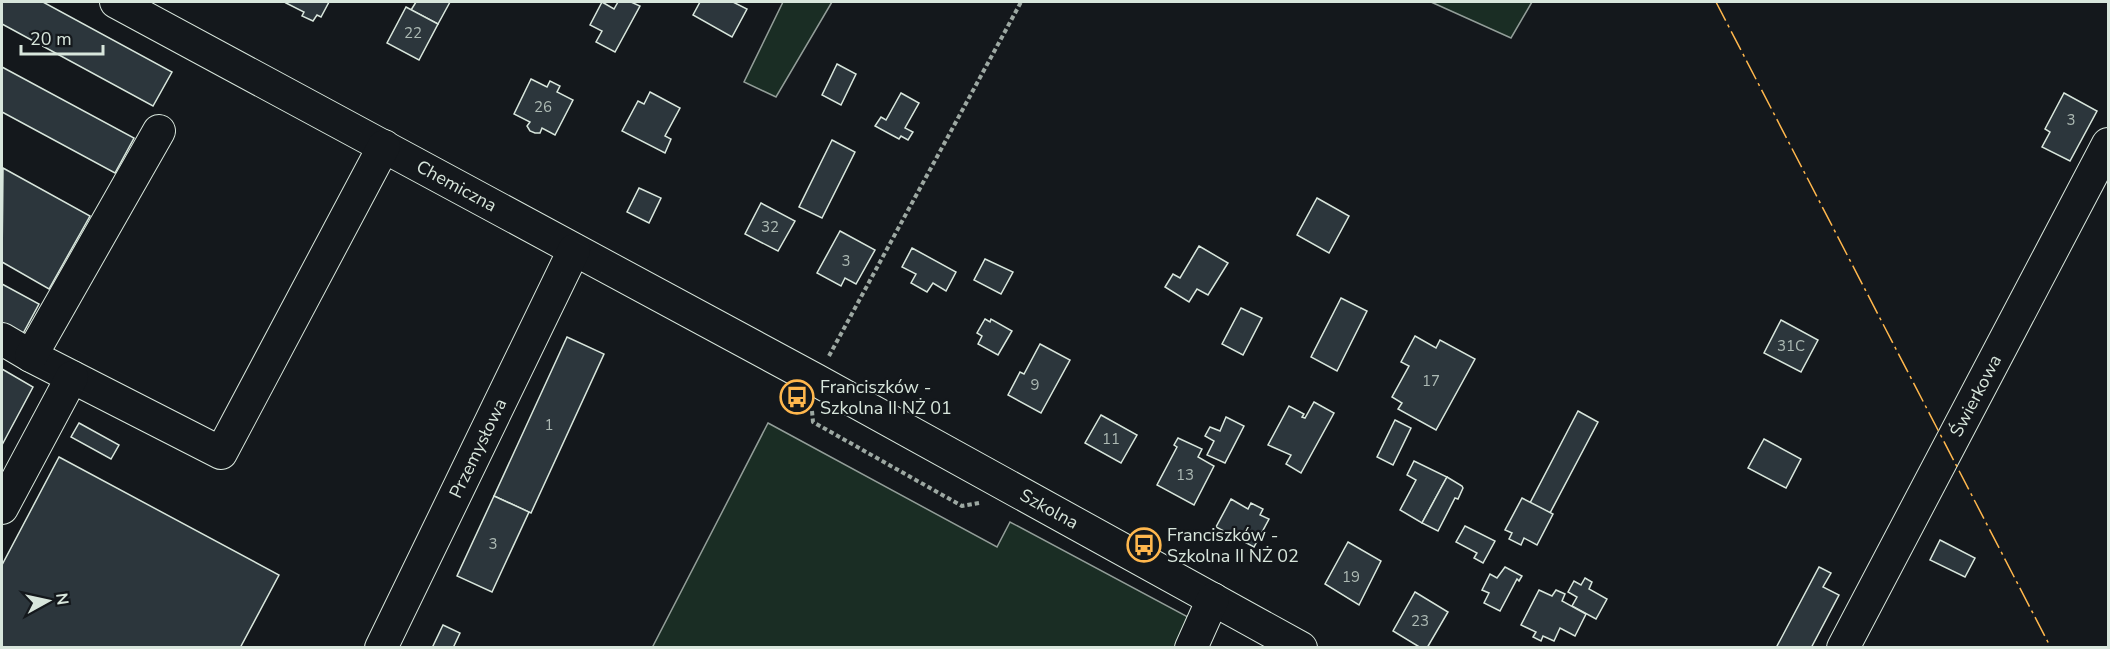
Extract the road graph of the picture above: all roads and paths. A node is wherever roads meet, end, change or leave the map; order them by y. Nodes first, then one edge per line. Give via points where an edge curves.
1 (116, 2) edge
2 (1021, 2) edge
3 (159, 131) dead end
4 (2109, 144) edge
5 (384, 146) junction
6 (574, 250) junction
7 (2, 339) edge
8 (31, 356) junction
9 (807, 376) junction
10 (72, 377) junction
11 (2, 508) edge
12 (1213, 599) junction
13 (381, 648) edge
14 (1191, 648) edge
15 (1300, 648) edge
16 (1843, 648) edge

1 - 5 street, Chemiczna
2 - 9 path
3 - 8 street
4 - 16 street, Świerkowa
5 - 6 street, Chemiczna
5 - 10 street via 221,453
6 - 9 street, Chemiczna
6 - 13 street, Przemysłowa
7 - 8 street
8 - 10 street
9 - 12 street, Szkolna
10 - 11 street
12 - 14 street
12 - 15 street, Szkolna

